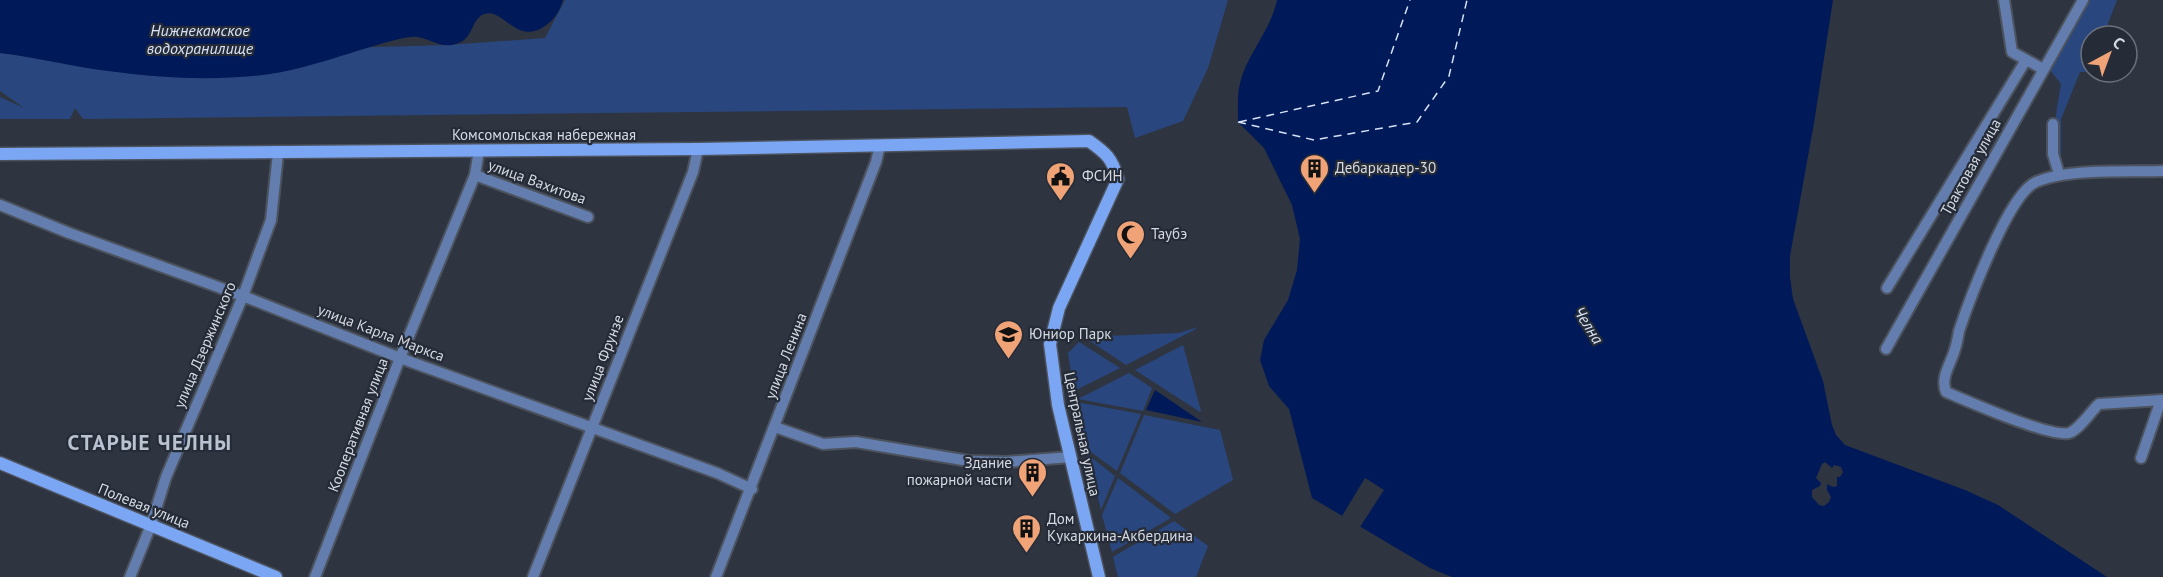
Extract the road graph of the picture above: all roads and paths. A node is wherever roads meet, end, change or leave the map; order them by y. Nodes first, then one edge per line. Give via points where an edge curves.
1 (2004, 0) edge
2 (2083, 0) edge
3 (2026, 60) junction
4 (2043, 69) junction
5 (2053, 124) dead end
6 (1089, 141) joint
7 (880, 145) junction
8 (698, 149) junction
9 (479, 150) junction
10 (278, 153) junction
11 (0, 154) edge
12 (2163, 171) edge
13 (2060, 174) junction
14 (475, 175) junction
15 (0, 205) edge
16 (588, 217) dead end
17 (1887, 288) dead end
18 (243, 296) junction
19 (1886, 349) dead end
20 (400, 358) junction
21 (2162, 400) edge
22 (775, 427) junction
23 (592, 428) junction
24 (1071, 457) junction
25 (2141, 458) dead end
26 (0, 463) edge
27 (752, 489) junction
28 (151, 525) junction
29 (130, 577) edge
30 (276, 577) edge
31 (315, 577) edge
32 (533, 577) edge
33 (716, 577) edge
34 (1099, 577) edge

1 - 3 street via 2012,52
2 - 4 street, Трактовая улица
3 - 4 street
3 - 17 street
4 - 19 street, Трактовая улица
5 - 13 street via 2053,154
6 - 7 street, Комсомольская набережная
6 - 24 street, Центральная улица via 1114,163 1118,178 1059,308 1050,344 1058,405
7 - 8 street, Комсомольская набережная
7 - 22 street, улица Ленина
8 - 9 street, Комсомольская набережная
8 - 23 street, улица Фрунзе via 693,172
9 - 10 street, Комсомольская набережная
9 - 14 street, Кооперативная улица
10 - 11 street, Комсомольская набережная
10 - 18 street, улица Дзержинского via 271,220
12 - 13 street
13 - 21 street via 2033,182 2016,201 1989,254 1959,333 1944,377 1946,393 2058,434 2072,432 2099,404
14 - 16 street, улица Вахитова
14 - 20 street, Кооперативная улица
15 - 18 street, улица Карла Маркса
18 - 20 street, улица Карла Маркса
18 - 28 street, улица Дзержинского via 166,477
20 - 23 street, улица Карла Маркса
20 - 31 street, Кооперативная улица
21 - 25 street
22 - 24 street via 823,444 856,442 969,461
22 - 27 street, улица Ленина
23 - 27 street, улица Карла Маркса
23 - 32 street, улица Фрунзе
24 - 34 street, Центральная улица
26 - 28 street, Полевая улица
27 - 33 street, улица Ленина
28 - 29 street, улица Дзержинского
28 - 30 street, Полевая улица

